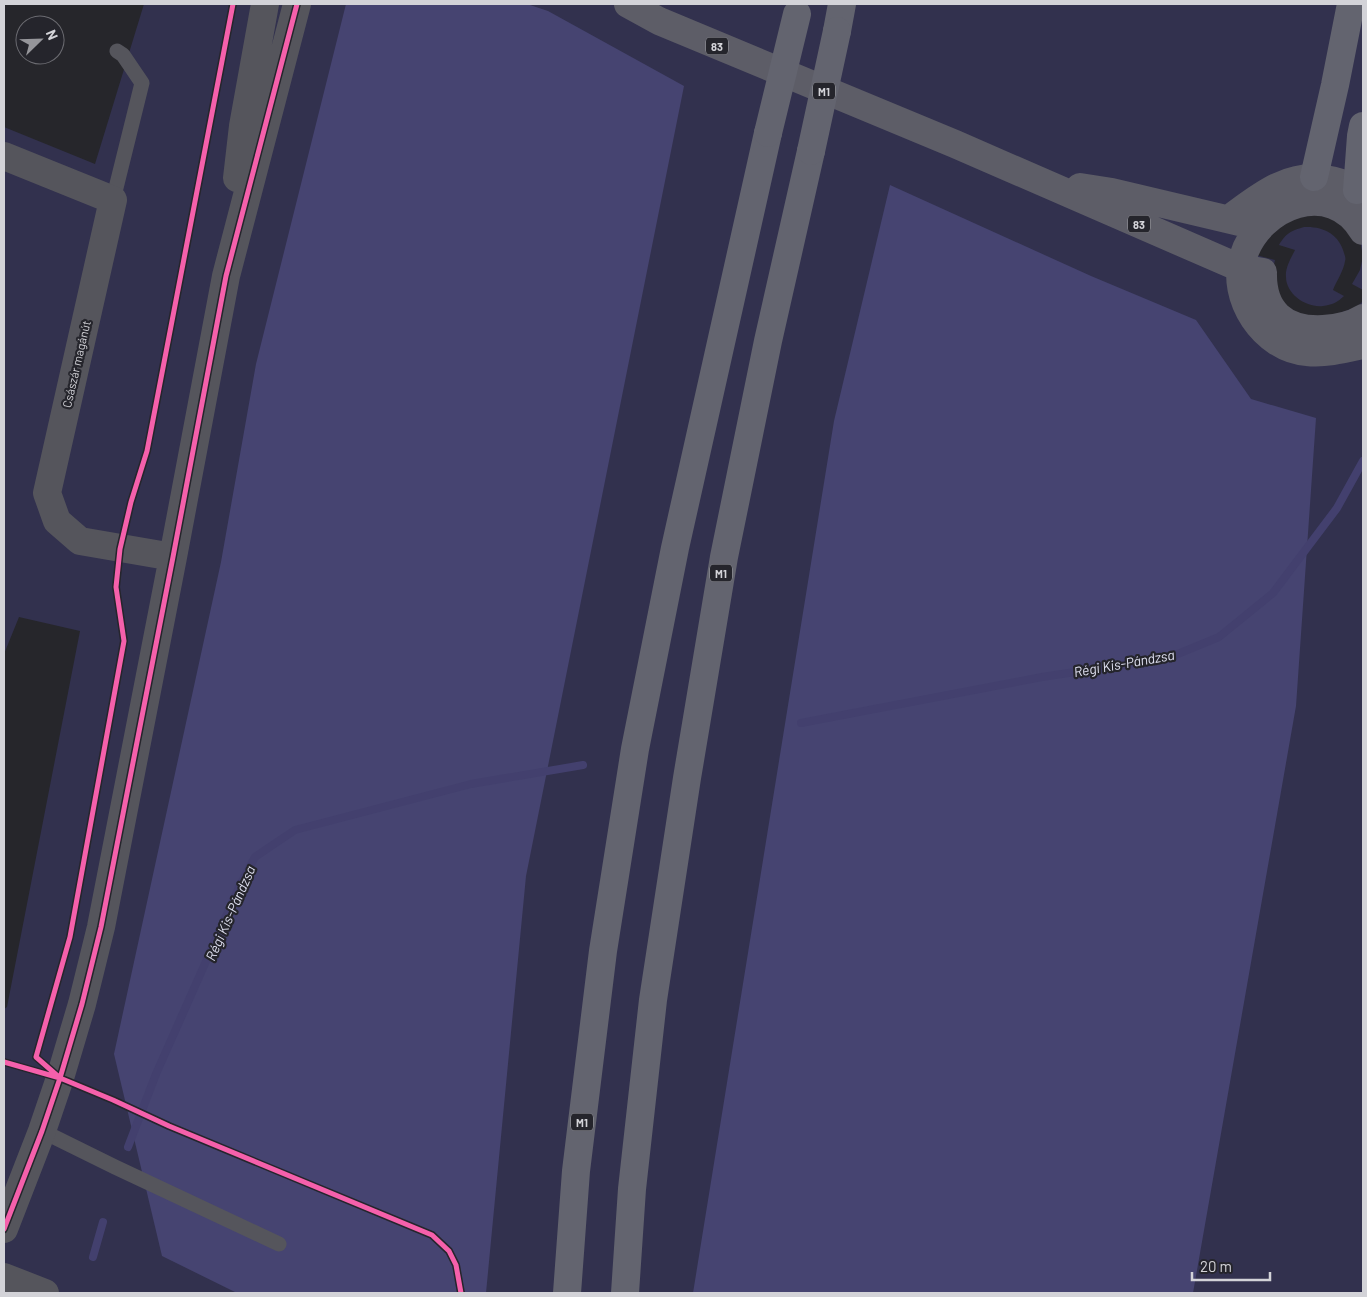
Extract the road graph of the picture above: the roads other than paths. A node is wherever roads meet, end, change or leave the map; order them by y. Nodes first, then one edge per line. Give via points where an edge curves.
1 (265, 4) edge
2 (297, 4) edge
3 (628, 4) edge
4 (842, 4) edge
5 (1351, 4) edge
6 (798, 9) edge
7 (117, 51) dead end
8 (1363, 126) edge
9 (4, 156) edge
10 (1037, 180) junction
11 (1309, 189) junction
12 (1360, 192) edge
13 (113, 200) junction
14 (1229, 219) junction
15 (1260, 227) junction
16 (1363, 231) edge
17 (1252, 270) junction
18 (226, 276) junction
19 (1361, 327) edge
20 (173, 557) junction
21 (42, 1131) junction
22 (4, 1229) edge
23 (279, 1244) dead end
24 (4, 1278) edge
25 (45, 1293) edge
26 (567, 1293) edge
27 (625, 1293) edge

1 - 18 street via 243,126
2 - 18 street
3 - 10 main road, 83
4 - 27 highway, M1, bridge via 724,557 654,1000 632,1189
5 - 11 highway
6 - 26 highway, M1, bridge via 675,548 635,749 602,961 576,1172
7 - 13 lane via 142,83
8 - 12 highway
9 - 13 street
10 - 14 main road, 83 via 1112,192
10 - 17 main road, 83
11 - 12 main road via 1337,180
11 - 14 main road via 1294,180 1279,185
11 - 15 main road
11 - 16 main road via 1319,201 1337,207 1353,218
13 - 20 street, Császár magánút via 47,493 57,521 80,541
14 - 15 main road, 83
15 - 17 main road via 1243,256
17 - 19 main road via 1242,293 1252,317 1266,334 1285,346 1306,352 1331,351
18 - 20 street
20 - 21 street via 101,927 82,1004
21 - 22 street
21 - 23 lane
24 - 25 street

